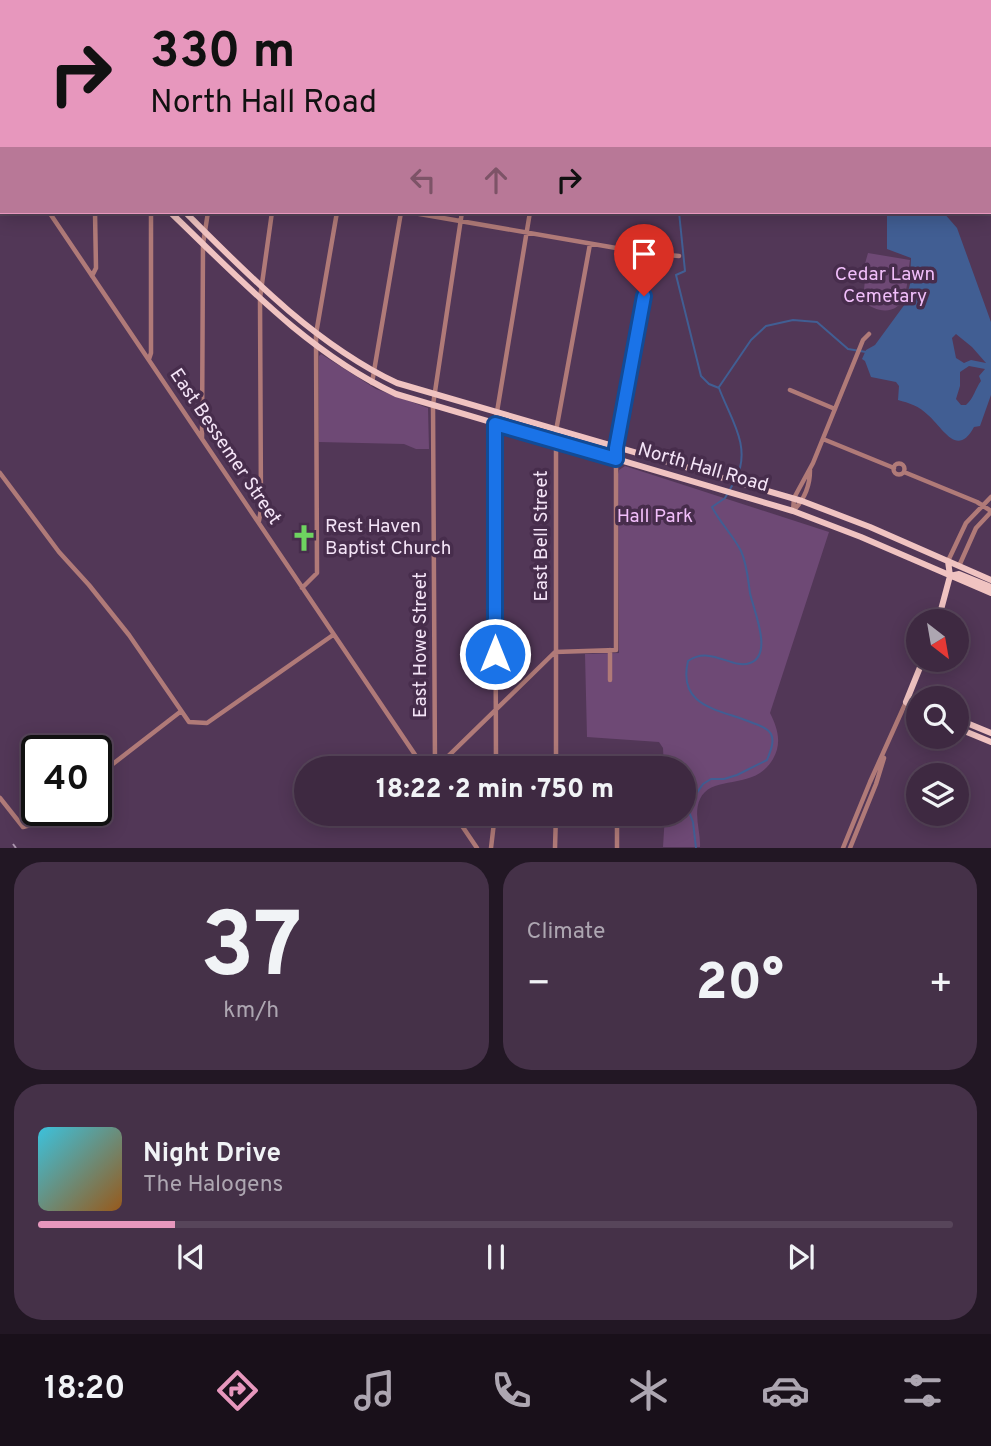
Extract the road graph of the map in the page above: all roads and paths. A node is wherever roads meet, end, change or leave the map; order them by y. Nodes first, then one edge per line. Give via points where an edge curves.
1 (50, 214) edge
2 (95, 214) edge
3 (151, 214) edge
4 (172, 214) edge
5 (187, 214) edge
6 (208, 214) edge
7 (272, 214) edge
8 (337, 214) edge
9 (401, 214) edge
10 (421, 214) edge
11 (462, 214) edge
12 (530, 214) edge
13 (461, 220) junction
14 (205, 232) junction
15 (527, 232) junction
16 (203, 243) junction
17 (590, 244) junction
18 (626, 250) junction
19 (679, 256) dead end
20 (92, 276) junction
21 (262, 286) junction
22 (260, 298) junction
23 (316, 334) junction
24 (869, 334) dead end
25 (316, 346) junction
26 (149, 359) junction
27 (374, 372) junction
28 (372, 383) junction
29 (790, 390) dead end
30 (434, 396) junction
31 (433, 405) junction
32 (835, 409) junction
33 (496, 413) junction
34 (495, 424) junction
35 (556, 430) junction
36 (202, 439) junction
37 (823, 439) junction
38 (556, 442) junction
39 (616, 448) junction
40 (616, 459) junction
41 (810, 469) junction
42 (0, 473) edge
43 (991, 497) edge
44 (794, 498) junction
45 (802, 501) junction
46 (982, 505) junction
47 (793, 511) junction
48 (991, 512) edge
49 (258, 522) junction
50 (948, 561) junction
51 (959, 566) junction
52 (950, 576) junction
53 (991, 580) edge
54 (991, 587) edge
55 (302, 588) junction
56 (991, 593) edge
57 (941, 609) edge
58 (333, 635) junction
59 (612, 650) junction
60 (555, 652) junction
61 (610, 680) dead end
62 (906, 702) edge
63 (496, 710) junction
64 (180, 712) junction
65 (969, 724) edge
66 (969, 733) edge
67 (991, 733) edge
68 (991, 742) edge
69 (888, 744) junction
70 (416, 756) edge
71 (436, 756) edge
72 (448, 756) edge
73 (495, 756) edge
74 (556, 756) edge
75 (112, 765) edge
76 (0, 798) edge
77 (21, 824) edge
78 (462, 826) edge
79 (494, 826) edge
80 (556, 826) edge
81 (617, 826) edge
82 (477, 848) edge
83 (491, 848) edge
84 (555, 848) edge
85 (617, 848) edge
86 (844, 848) edge
87 (850, 848) edge

1 - 20 street, East Bessemer Street
2 - 20 street via 96,268
3 - 26 street
4 - 16 main road, North Hall Road
5 - 14 main road, North Hall Road
6 - 14 street
7 - 21 street
8 - 23 street
9 - 27 street
10 - 13 street
11 - 13 street, East Howe Street
12 - 15 street
13 - 15 street
13 - 30 street, East Howe Street
14 - 16 street
14 - 21 main road, North Hall Road
15 - 17 street
15 - 33 street
16 - 22 main road, North Hall Road
16 - 36 street
17 - 18 street
17 - 35 street, East Bell Street
18 - 19 street
18 - 39 street via 644,296
20 - 26 street, East Bessemer Street
21 - 22 street
21 - 23 main road, North Hall Road
22 - 25 main road, North Hall Road
22 - 49 street
23 - 25 street
23 - 27 main road, North Hall Road
24 - 32 street
25 - 28 main road, North Hall Road
25 - 55 street via 317,573
26 - 36 street, East Bessemer Street
27 - 28 street
27 - 30 main road, North Hall Road
28 - 31 main road, North Hall Road
29 - 32 street
30 - 31 street, East Howe Street
30 - 33 main road, North Hall Road
31 - 34 main road, North Hall Road
31 - 71 street, East Howe Street
32 - 37 street
33 - 34 street
33 - 35 main road, North Hall Road
34 - 38 main road, North Hall Road
34 - 63 street
35 - 38 street, East Bell Street
35 - 39 main road, North Hall Road
36 - 49 street, East Bessemer Street
37 - 41 street
37 - 46 street via 894,468 901,464 904,472
38 - 40 main road, North Hall Road
38 - 60 street, East Bell Street
39 - 40 street
39 - 44 main road, North Hall Road
40 - 47 main road, North Hall Road
40 - 59 street
41 - 44 street
41 - 45 street
42 - 64 street via 129,635
43 - 46 street
44 - 45 main road, North Hall Road
44 - 47 street
45 - 47 street
45 - 50 main road, North Hall Road
46 - 48 street
46 - 50 street via 966,523
47 - 52 main road, North Hall Road
48 - 51 street via 976,528
49 - 55 street, East Bessemer Street
50 - 51 main road, North Hall Road
50 - 52 main road
51 - 52 main road
51 - 53 main road, North Hall Road
52 - 54 main road via 959,574
52 - 56 main road, North Hall Road
52 - 57 main road
55 - 58 street, East Bessemer Street
58 - 64 street via 208,723 188,722
58 - 70 street, East Bessemer Street
59 - 60 street
59 - 61 street
60 - 63 street
60 - 74 street, East Bell Street
62 - 69 street
63 - 72 street
63 - 73 street
64 - 75 street
65 - 67 main road
66 - 68 main road
69 - 86 street
69 - 87 street
76 - 77 street
78 - 82 street
79 - 83 street
80 - 84 street
81 - 85 street

